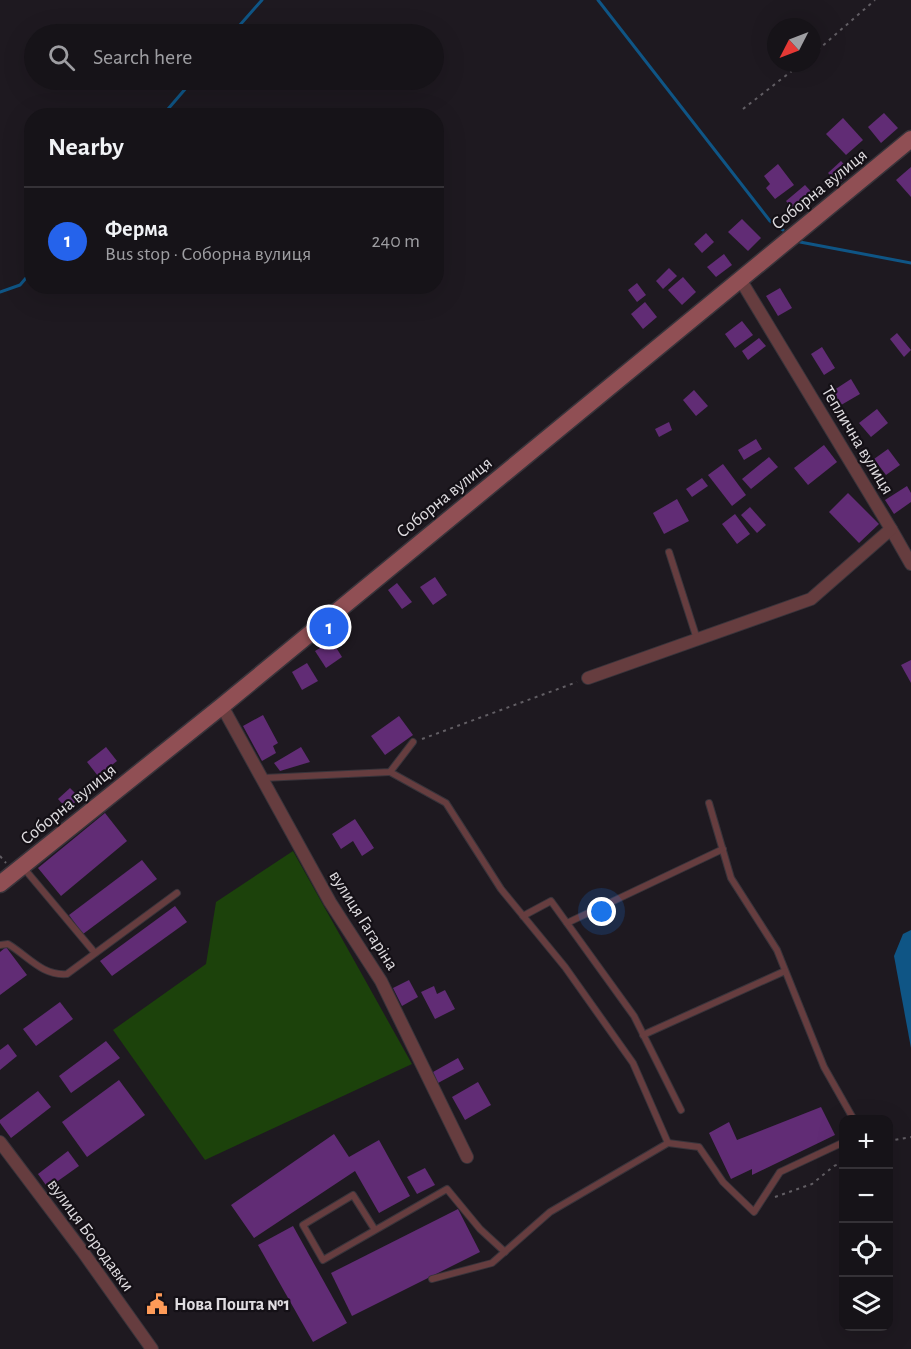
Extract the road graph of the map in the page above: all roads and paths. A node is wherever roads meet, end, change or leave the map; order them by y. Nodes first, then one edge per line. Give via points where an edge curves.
1 (875, 0) edge
2 (821, 47) edge
3 (790, 72) edge
4 (743, 109) dead end
5 (911, 139) edge
6 (740, 279) junction
7 (891, 529) junction
8 (669, 552) dead end
9 (911, 564) edge
10 (697, 639) junction
11 (588, 678) joint
12 (222, 706) junction
13 (413, 742) joint
14 (390, 772) junction
15 (263, 778) junction
16 (709, 803) dead end
17 (723, 849) junction
18 (22, 866) junction
19 (0, 884) edge
20 (177, 893) dead end
21 (523, 916) junction
22 (567, 923) junction
23 (0, 945) edge
24 (95, 953) junction
25 (785, 972) junction
26 (643, 1035) junction
27 (681, 1110) dead end
28 (852, 1115) edge
29 (911, 1137) edge
30 (893, 1140) edge
31 (0, 1142) edge
32 (668, 1143) junction
33 (839, 1144) edge
34 (467, 1157) dead end
35 (839, 1164) edge
36 (762, 1201) junction
37 (375, 1230) junction
38 (505, 1252) junction
39 (432, 1279) dead end
40 (152, 1349) edge

1 - 2 path
3 - 4 path
5 - 6 main road, Соборна вулиця
6 - 7 street, Теплична вулиця
6 - 12 main road, Соборна вулиця
7 - 9 street, Теплична вулиця
7 - 10 street via 811,599
8 - 10 lane
10 - 11 street
11 - 13 path
12 - 15 street, вулиця Гагаріна
12 - 18 main road, Соборна вулиця
13 - 14 lane
14 - 15 lane
14 - 21 lane via 446,803
15 - 34 street, вулиця Гагаріна via 330,902 381,981
16 - 17 lane
17 - 22 lane
17 - 25 lane via 731,878 777,950
18 - 19 main road, Соборна вулиця
18 - 24 lane
20 - 24 lane
21 - 22 lane via 551,901
21 - 32 lane via 566,967 633,1063
22 - 26 lane via 634,1016
23 - 24 lane via 8,944 46,972 57,975 67,974
25 - 26 lane
25 - 28 lane via 824,1067
26 - 27 lane
29 - 30 path
31 - 40 street, вулиця Бородавки
32 - 36 lane via 699,1147 723,1182 754,1212
32 - 38 lane via 550,1212
33 - 36 lane via 780,1172
35 - 36 path via 812,1184
37 - 37 lane via 323,1260 303,1225 353,1195
37 - 38 lane via 447,1189
38 - 39 lane via 492,1263

